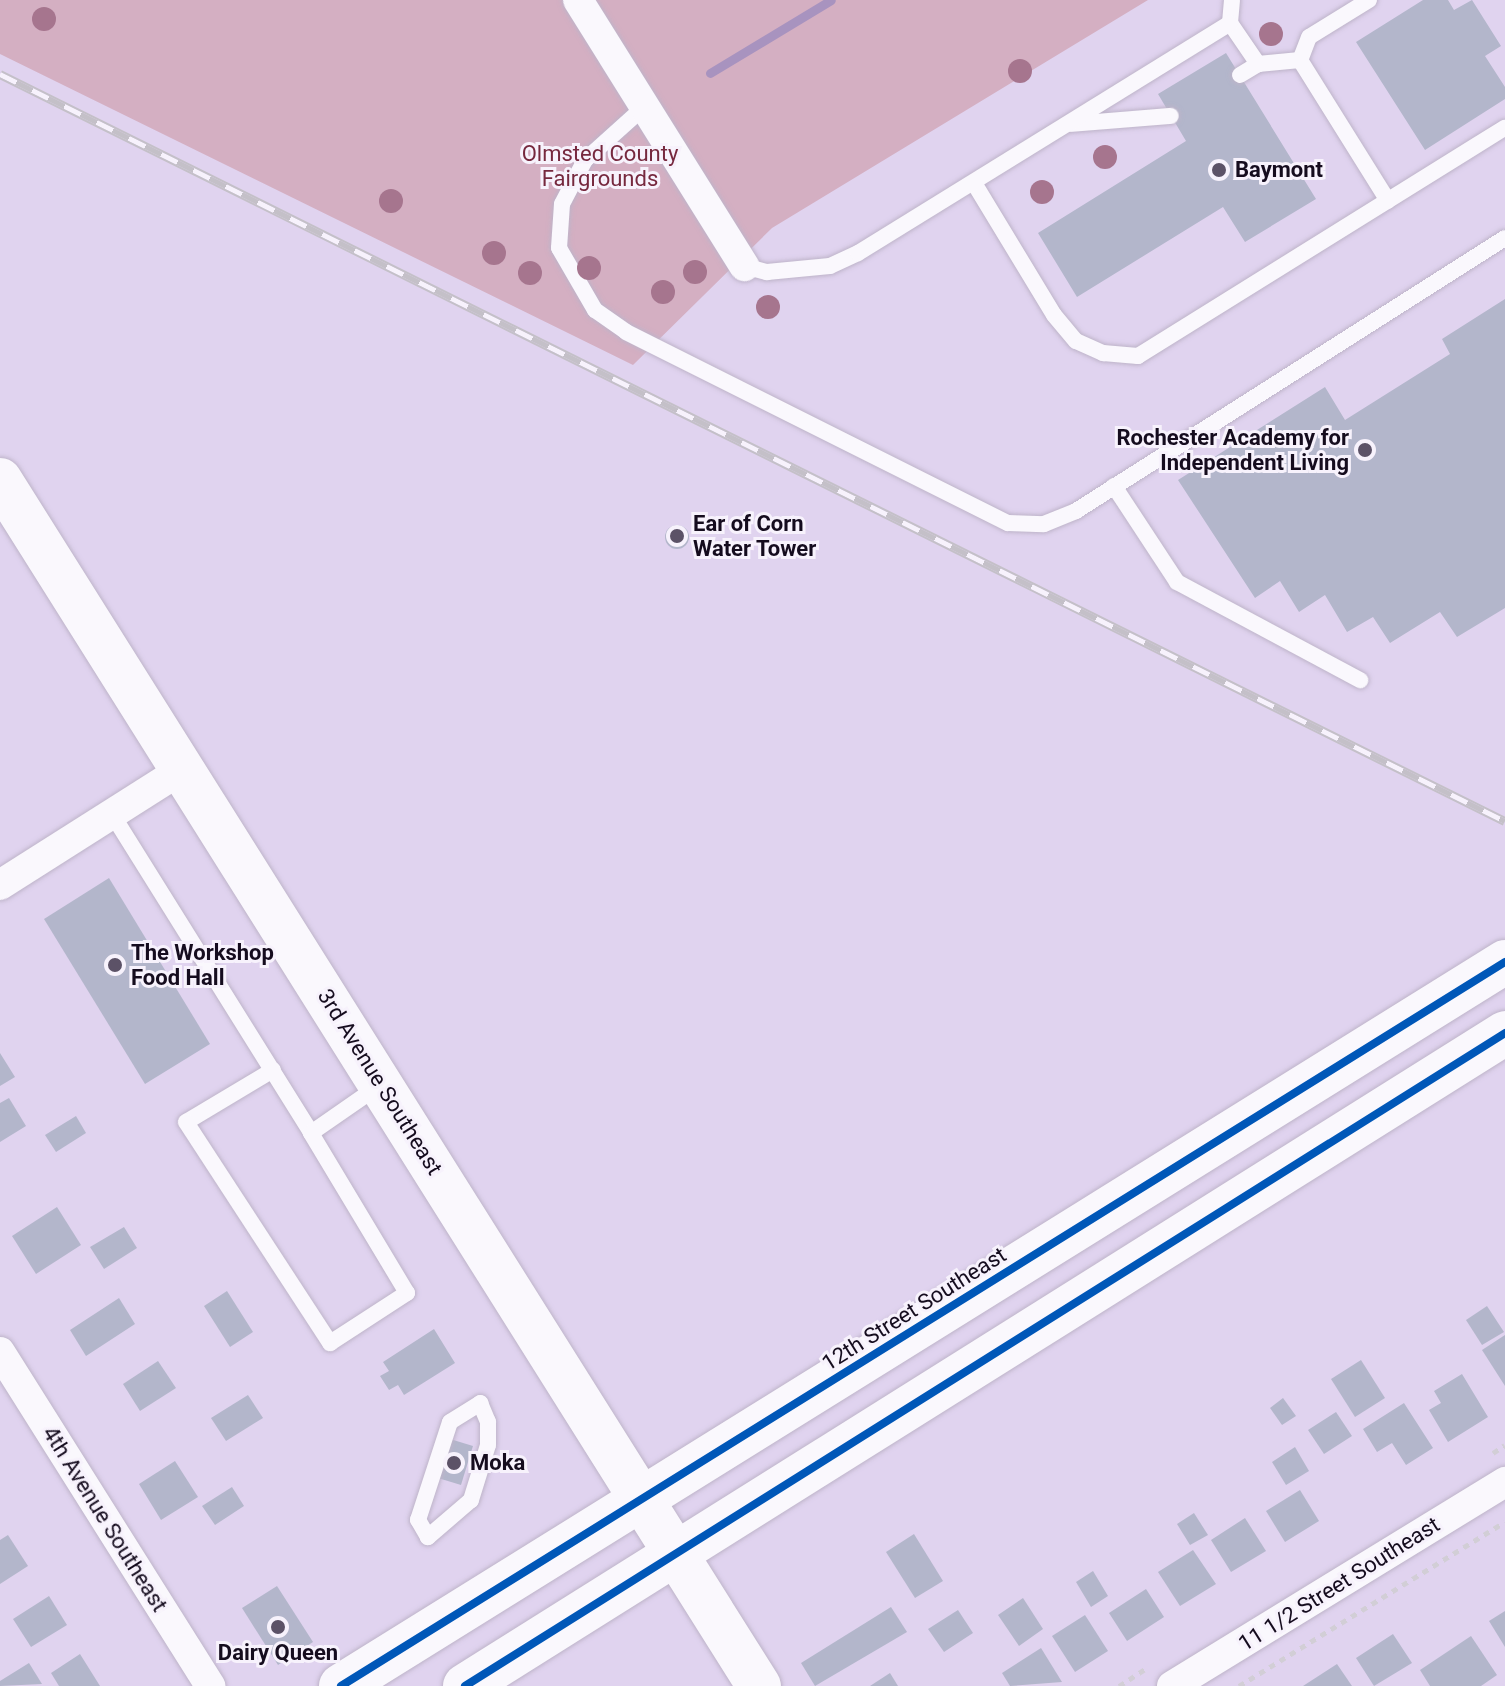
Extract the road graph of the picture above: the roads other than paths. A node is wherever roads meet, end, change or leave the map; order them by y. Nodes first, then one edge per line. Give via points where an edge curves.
1 (578, 0) edge
2 (1232, 0) edge
3 (1369, 0) edge
4 (1230, 23) junction
5 (1300, 60) junction
6 (1258, 64) junction
7 (1240, 75) dead end
8 (643, 108) junction
9 (1171, 116) dead end
10 (1070, 124) junction
11 (1505, 128) edge
12 (974, 183) junction
13 (1388, 201) junction
14 (1505, 238) edge
15 (744, 266) joint
16 (0, 480) edge
17 (1114, 486) junction
18 (1360, 680) dead end
19 (183, 769) junction
20 (112, 814) junction
21 (0, 885) edge
22 (1505, 962) edge
23 (1505, 1033) edge
24 (273, 1070) junction
25 (382, 1085) junction
26 (311, 1133) junction
27 (0, 1352) edge
28 (480, 1403) joint
29 (1505, 1482) edge
30 (642, 1499) junction
31 (677, 1555) junction
32 (210, 1686) edge
33 (341, 1686) edge
34 (465, 1686) edge
35 (759, 1686) edge
36 (1172, 1686) edge

1 - 8 street
2 - 4 lane
3 - 5 lane via 1309,37
4 - 6 lane
4 - 10 lane
5 - 6 lane
5 - 13 lane
6 - 7 lane
8 - 15 street
8 - 17 lane via 585,160 562,204 559,248 595,310 626,332 1008,523 1044,524
9 - 10 lane
10 - 12 lane
11 - 13 lane
12 - 13 lane via 1054,315 1076,341 1103,353 1138,356
12 - 15 lane via 830,266 767,272
14 - 17 lane
16 - 19 main road, 3rd Avenue Southeast
17 - 18 lane via 1177,582
19 - 20 street
19 - 25 main road, 3rd Avenue Southeast
20 - 21 street
20 - 24 lane
22 - 30 main road, 12th Street Southeast
23 - 31 main road
24 - 26 lane
24 - 26 lane via 186,1122 330,1343 407,1293
25 - 26 lane
25 - 30 main road, 3rd Avenue Southeast
27 - 32 street, 4th Avenue Southeast
28 - 28 lane via 488,1422 488,1445 471,1500 428,1537 418,1520 450,1422
29 - 36 street, 11 1/2 Street Southeast
30 - 31 main road, 3rd Avenue Southeast
30 - 33 main road, 12th Street Southeast
31 - 34 main road
31 - 35 main road, 3rd Avenue Southeast

